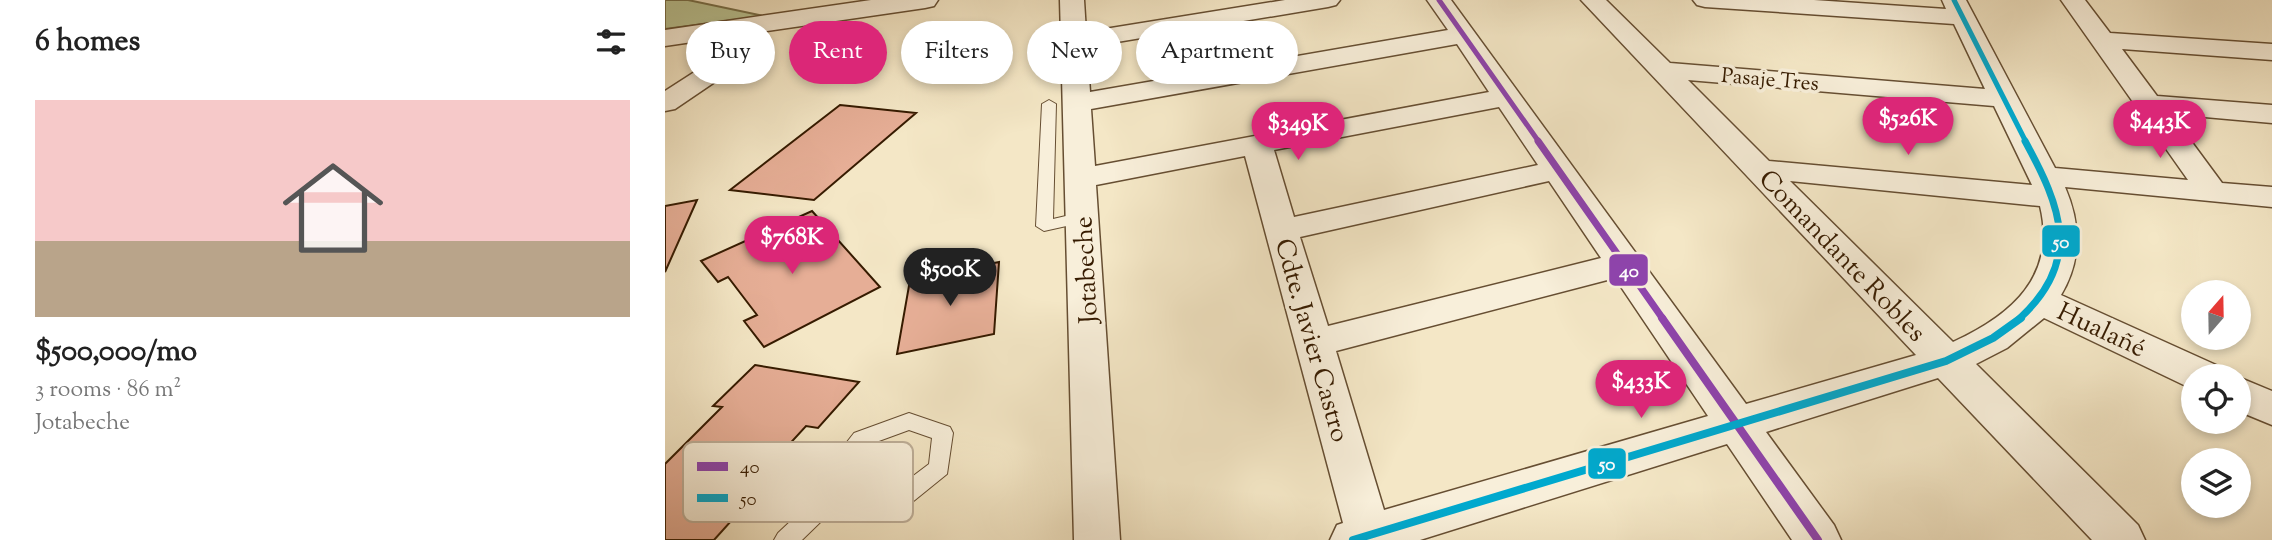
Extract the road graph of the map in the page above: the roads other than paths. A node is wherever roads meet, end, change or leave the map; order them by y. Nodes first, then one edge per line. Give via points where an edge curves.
1 (925, 0) edge
2 (1072, 0) edge
3 (1328, 0) edge
4 (1439, 0) edge
5 (1593, 0) edge
6 (1705, 0) edge
7 (2073, 0) edge
8 (1958, 8) edge
9 (1073, 21) edge
10 (775, 22) edge
11 (1122, 34) edge
12 (1463, 34) junction
13 (686, 35) edge
14 (665, 38) edge
15 (2102, 40) junction
16 (2272, 52) edge
17 (1661, 70) junction
18 (694, 84) edge
19 (1067, 84) edge
20 (1507, 97) junction
21 (2004, 99) junction
22 (665, 103) edge
23 (1063, 104) junction
24 (2149, 104) junction
25 (2272, 114) edge
26 (1257, 144) junction
27 (1758, 169) junction
28 (1558, 170) junction
29 (1081, 178) junction
30 (2048, 186) junction
31 (2212, 191) junction
32 (2267, 203) edge
33 (1083, 217) junction
34 (1282, 230) junction
35 (1624, 264) junction
36 (2039, 300) junction
37 (1314, 343) junction
38 (1946, 361) junction
39 (2181, 366) edge
40 (2251, 399) edge
41 (2272, 409) edge
42 (1737, 424) junction
43 (859, 442) edge
44 (913, 488) edge
45 (805, 522) edge
46 (1361, 538) edge
47 (786, 540) edge
48 (1097, 540) edge
49 (1818, 540) edge
50 (2122, 540) edge

1 - 10 street
2 - 9 street, Jotabeche
3 - 11 street
4 - 12 street
5 - 17 street, Comandante Robles
6 - 8 street
7 - 15 street
8 - 21 street
12 - 20 street
12 - 23 street
13 - 14 street
15 - 16 street
15 - 24 street
17 - 21 street, Pasaje Tres
17 - 27 street, Comandante Robles
18 - 22 street
19 - 23 street, Jotabeche
20 - 26 street
20 - 28 street
21 - 30 street
23 - 29 street, Jotabeche
23 - 33 lane via 1044,226
24 - 25 street
24 - 31 street
26 - 29 street
26 - 34 street, Cdte. Javier Castro
27 - 30 street
27 - 38 street, Comandante Robles
28 - 34 street
28 - 35 street
29 - 33 street, Jotabeche
30 - 31 street
30 - 36 street via 2060,227 2059,257
31 - 32 street
33 - 48 street, Jotabeche
34 - 37 street, Cdte. Javier Castro
35 - 37 street
35 - 42 street
36 - 38 street via 1993,340
36 - 39 street, Hualañé
37 - 46 street, Cdte. Javier Castro
38 - 42 street
38 - 50 street, Comandante Robles
40 - 41 street
42 - 46 street
42 - 49 street
43 - 44 lane via 909,421 943,433 939,468
45 - 47 lane

